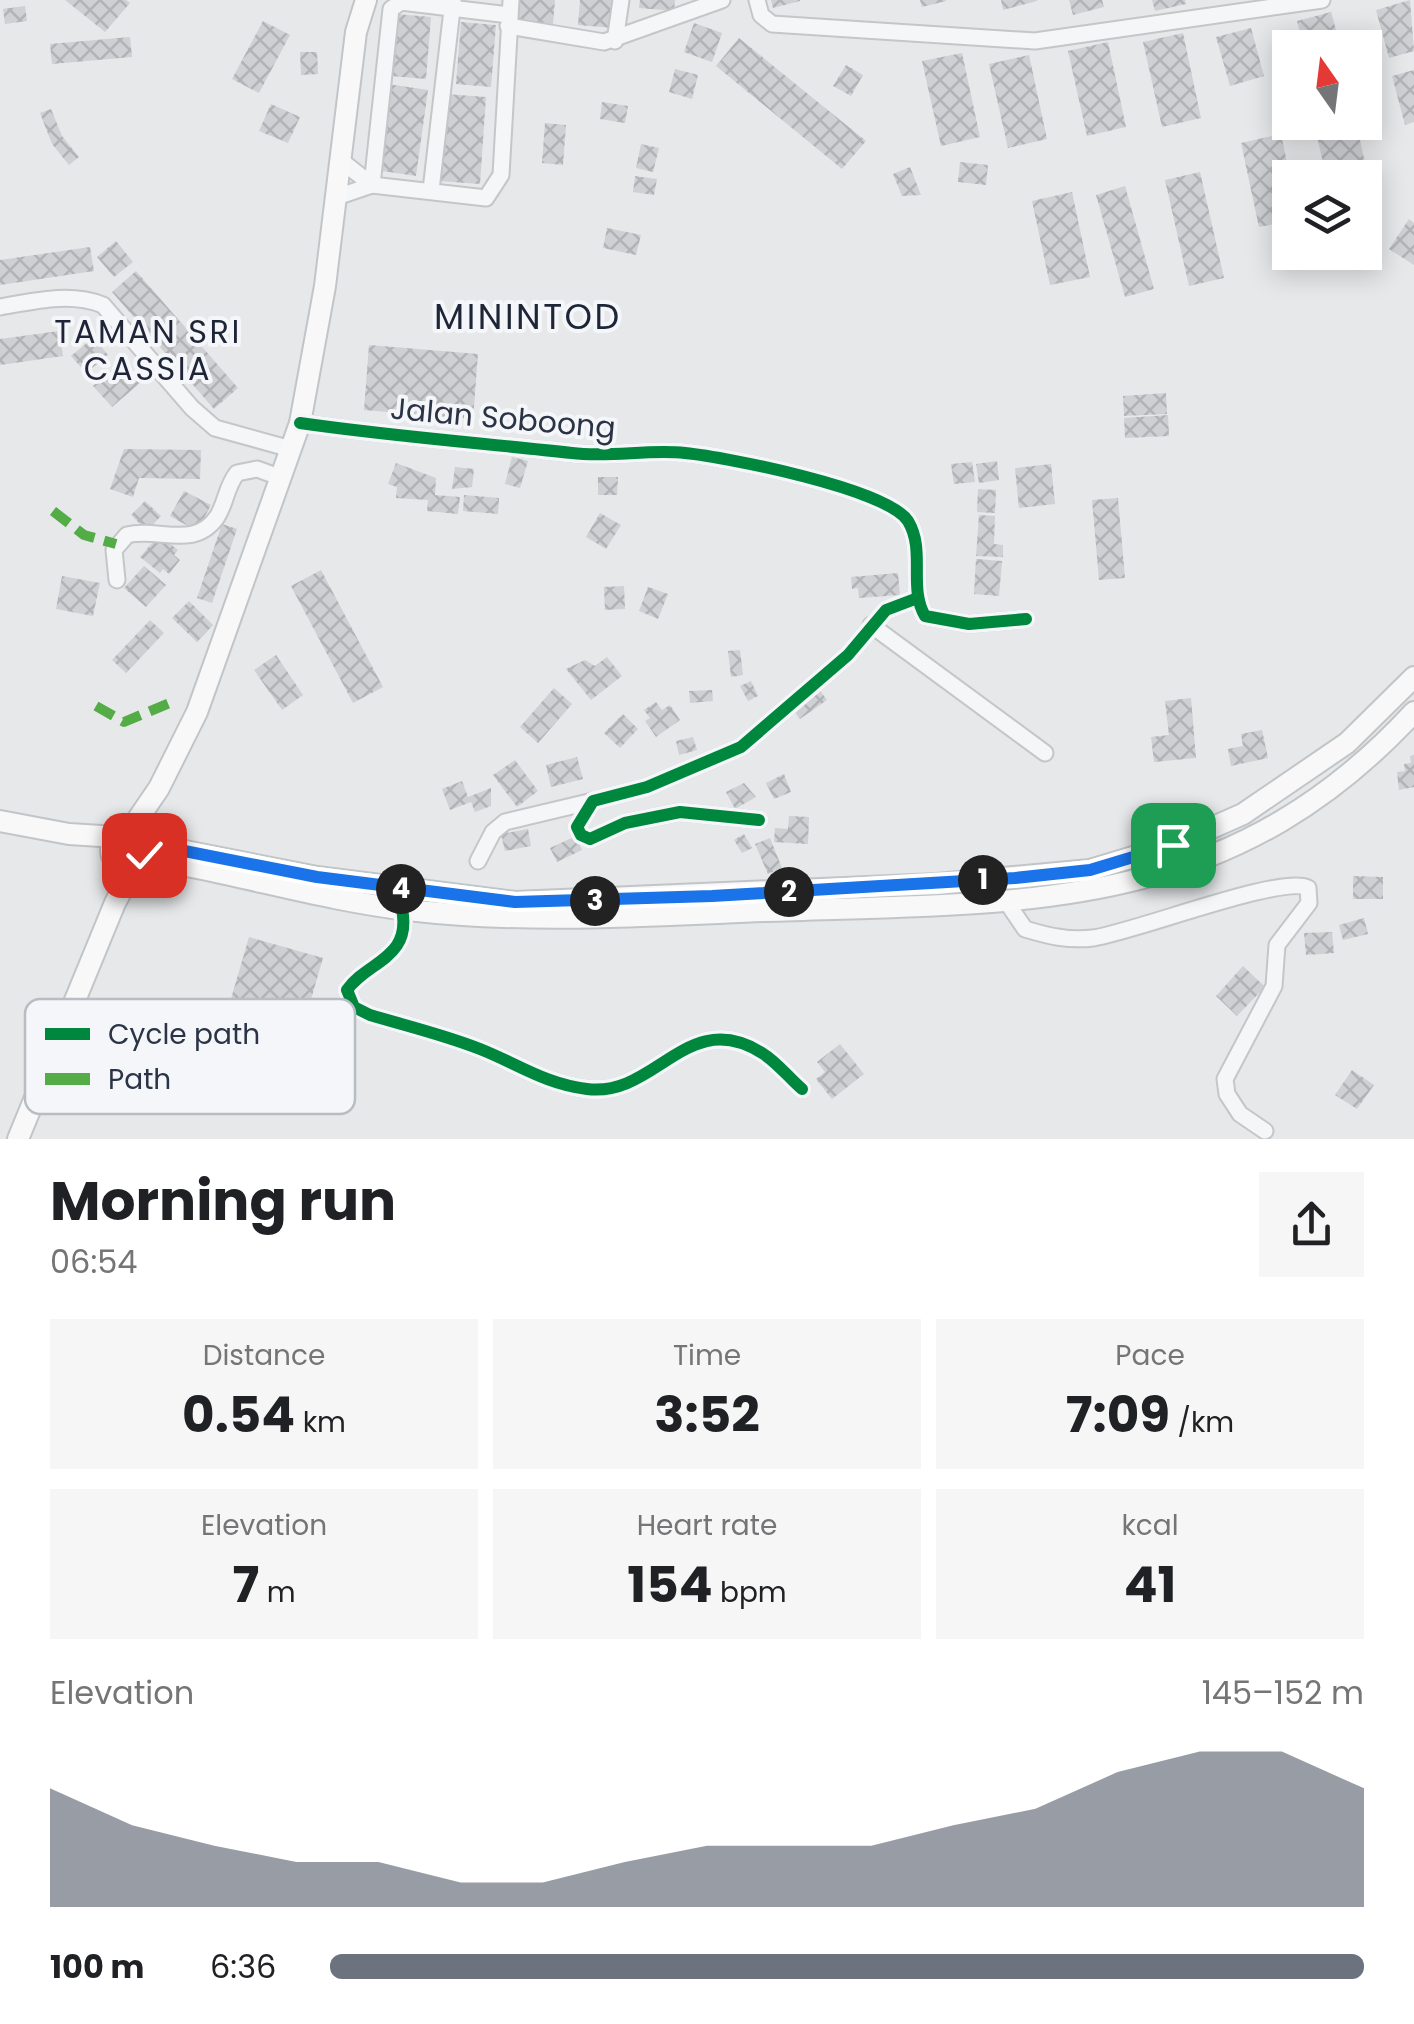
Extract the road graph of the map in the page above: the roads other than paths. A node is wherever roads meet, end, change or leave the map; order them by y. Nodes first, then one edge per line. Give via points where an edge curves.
1 (366, 0) edge
2 (621, 0) edge
3 (722, 0) edge
4 (757, 0) edge
5 (1322, 0) edge
6 (453, 4) edge
7 (689, 7) edge
8 (509, 14) edge
9 (615, 40) junction
10 (339, 158) junction
11 (372, 185) junction
12 (431, 190) junction
13 (334, 198) junction
14 (0, 307) edge
15 (300, 423) junction
16 (291, 449) junction
17 (282, 478) junction
18 (117, 580) dead end
19 (915, 599) junction
20 (1026, 619) dead end
21 (871, 625) junction
22 (1414, 677) edge
23 (1414, 712) edge
24 (1045, 753) dead end
25 (159, 788) junction
26 (593, 801) junction
27 (151, 816) junction
28 (759, 820) dead end
29 (0, 822) edge
30 (170, 848) junction
31 (130, 850) junction
32 (478, 860) dead end
33 (1006, 901) junction
34 (402, 909) junction
35 (76, 999) edge
36 (351, 999) edge
37 (355, 1008) edge
38 (802, 1089) dead end
39 (28, 1114) edge
40 (1265, 1131) dead end
41 (18, 1139) edge

1 - 10 main road
2 - 9 street
3 - 7 street
4 - 5 street via 772,24 1035,41
6 - 8 street
6 - 11 street via 401,2 391,10
6 - 12 street
7 - 9 street
8 - 9 street
8 - 12 street via 496,188 486,198
10 - 11 street
10 - 13 main road
11 - 12 street
11 - 13 street
13 - 15 main road
14 - 16 street via 54,298 104,305 215,428
15 - 16 main road
15 - 19 street, Jalan Soboong via 575,454 684,452 828,481 907,520 917,562
16 - 17 main road
17 - 18 street via 257,469 237,474 213,523 186,538 127,535 114,550
17 - 25 main road via 197,712
19 - 20 street via 926,616 942,621
19 - 21 street via 886,610
21 - 24 street
21 - 26 street via 848,655 741,747 674,777
22 - 30 main road via 1347,743 1242,814 1173,845 1090,870 937,884 515,902 317,877
23 - 33 main road via 1288,818 1218,856 1093,893
25 - 27 main road
25 - 31 main road
26 - 28 street via 578,826 590,840 625,822 680,812
26 - 32 street via 505,822
27 - 30 main road via 155,836
27 - 31 main road
29 - 31 main road
30 - 31 main road
31 - 34 main road
31 - 35 main road
33 - 34 main road via 621,919 481,918
33 - 40 street via 1025,929 1067,940 1121,933 1268,888 1308,888 1309,903 1277,945 1274,986 1225,1079 1240,1114
34 - 36 street via 392,954 347,990
37 - 38 street via 484,1050 556,1085 593,1090 639,1078 696,1042 728,1038 764,1053
39 - 41 main road

